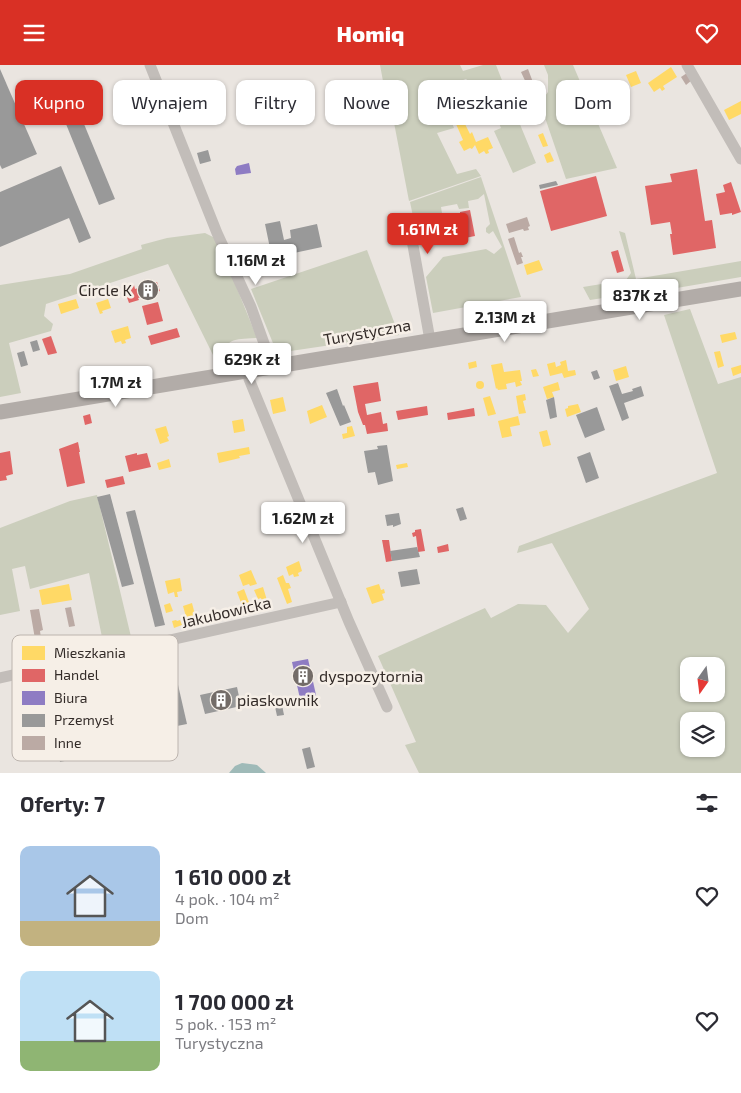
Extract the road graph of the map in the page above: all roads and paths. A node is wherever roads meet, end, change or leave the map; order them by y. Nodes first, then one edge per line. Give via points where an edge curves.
1 (150, 65) edge
2 (686, 65) edge
3 (741, 159) edge
4 (412, 240) dead end
5 (741, 289) edge
6 (430, 340) junction
7 (271, 366) junction
8 (247, 371) junction
9 (0, 412) edge
10 (342, 602) junction
11 (178, 639) edge
12 (387, 707) dead end

1 - 7 street via 217,233 251,307
2 - 3 street
4 - 6 street
5 - 6 main road, Turystyczna
6 - 7 main road, Turystyczna
7 - 8 main road, Turystyczna
8 - 9 main road, Turystyczna
8 - 10 street
10 - 11 street, Jakubowicka
10 - 12 street

